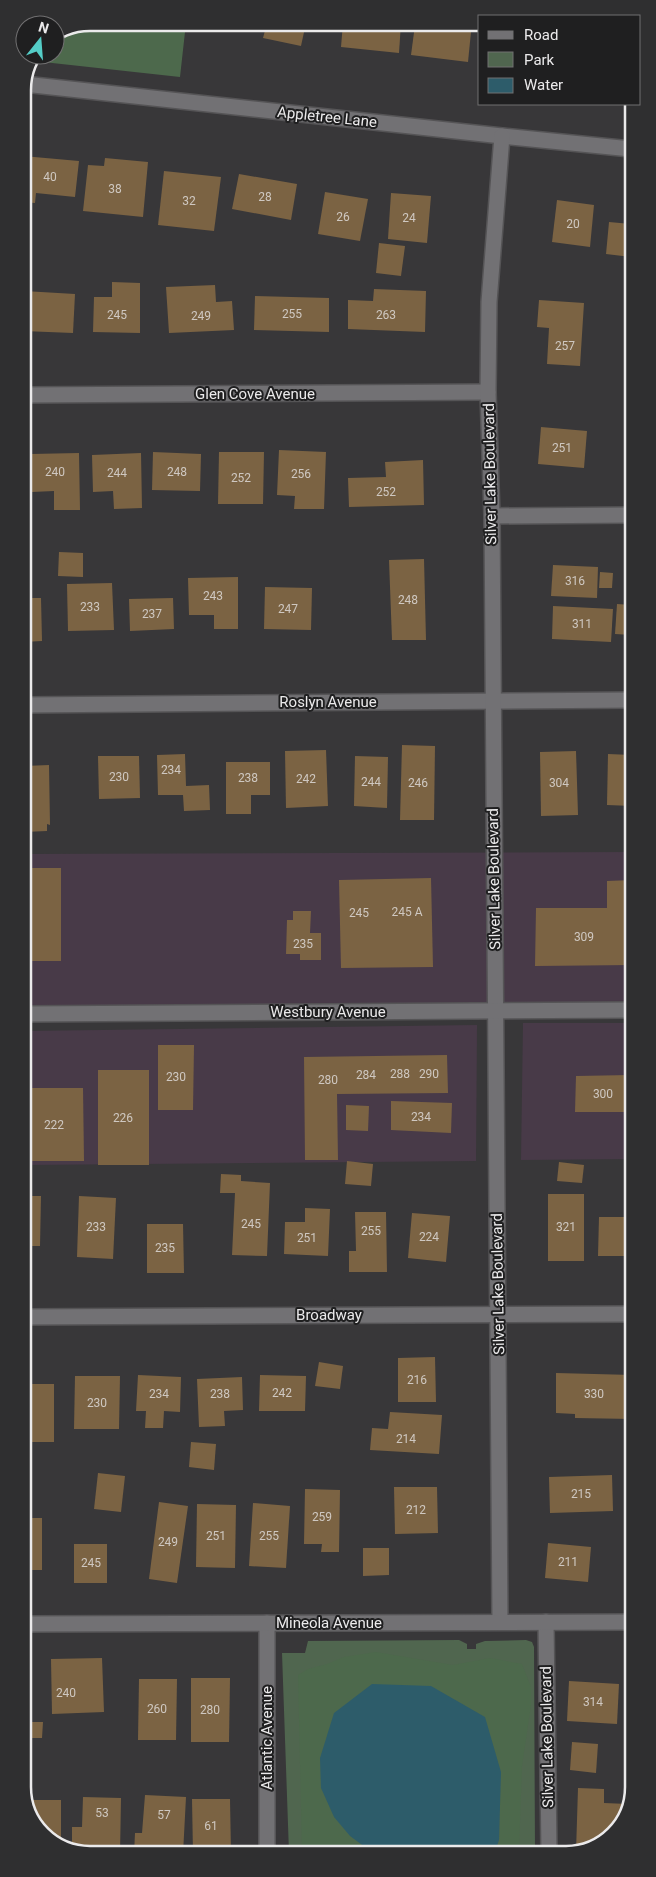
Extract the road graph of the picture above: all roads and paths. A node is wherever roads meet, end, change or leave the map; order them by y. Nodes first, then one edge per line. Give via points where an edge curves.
1 (32, 85) edge
2 (502, 136) junction
3 (625, 148) edge
4 (488, 392) junction
5 (31, 395) edge
6 (625, 515) edge
7 (492, 516) junction
8 (625, 700) edge
9 (492, 701) junction
10 (31, 705) edge
11 (625, 1010) edge
12 (495, 1011) junction
13 (31, 1014) edge
14 (625, 1314) edge
15 (498, 1315) junction
16 (31, 1317) edge
17 (500, 1622) junction
18 (546, 1622) junction
19 (625, 1622) edge
20 (267, 1623) junction
21 (31, 1624) edge
22 (267, 1846) edge
23 (549, 1846) edge

1 - 2 street, Appletree Lane
2 - 3 street, Appletree Lane
2 - 4 street, Silver Lake Boulevard via 488,302
4 - 5 street, Glen Cove Avenue
4 - 7 street, Silver Lake Boulevard
6 - 7 street
7 - 9 street, Silver Lake Boulevard
8 - 9 street, Roslyn Avenue
9 - 10 street, Roslyn Avenue
9 - 12 street, Silver Lake Boulevard
11 - 12 street, Westbury Avenue
12 - 13 street, Westbury Avenue
12 - 15 street, Silver Lake Boulevard
14 - 15 street, Broadway
15 - 16 street, Broadway
15 - 17 street, Silver Lake Boulevard
17 - 18 street, Mineola Avenue
17 - 20 street, Mineola Avenue
18 - 19 street, Mineola Avenue
18 - 23 street, Silver Lake Boulevard
20 - 21 street, Mineola Avenue
20 - 22 street, Atlantic Avenue

